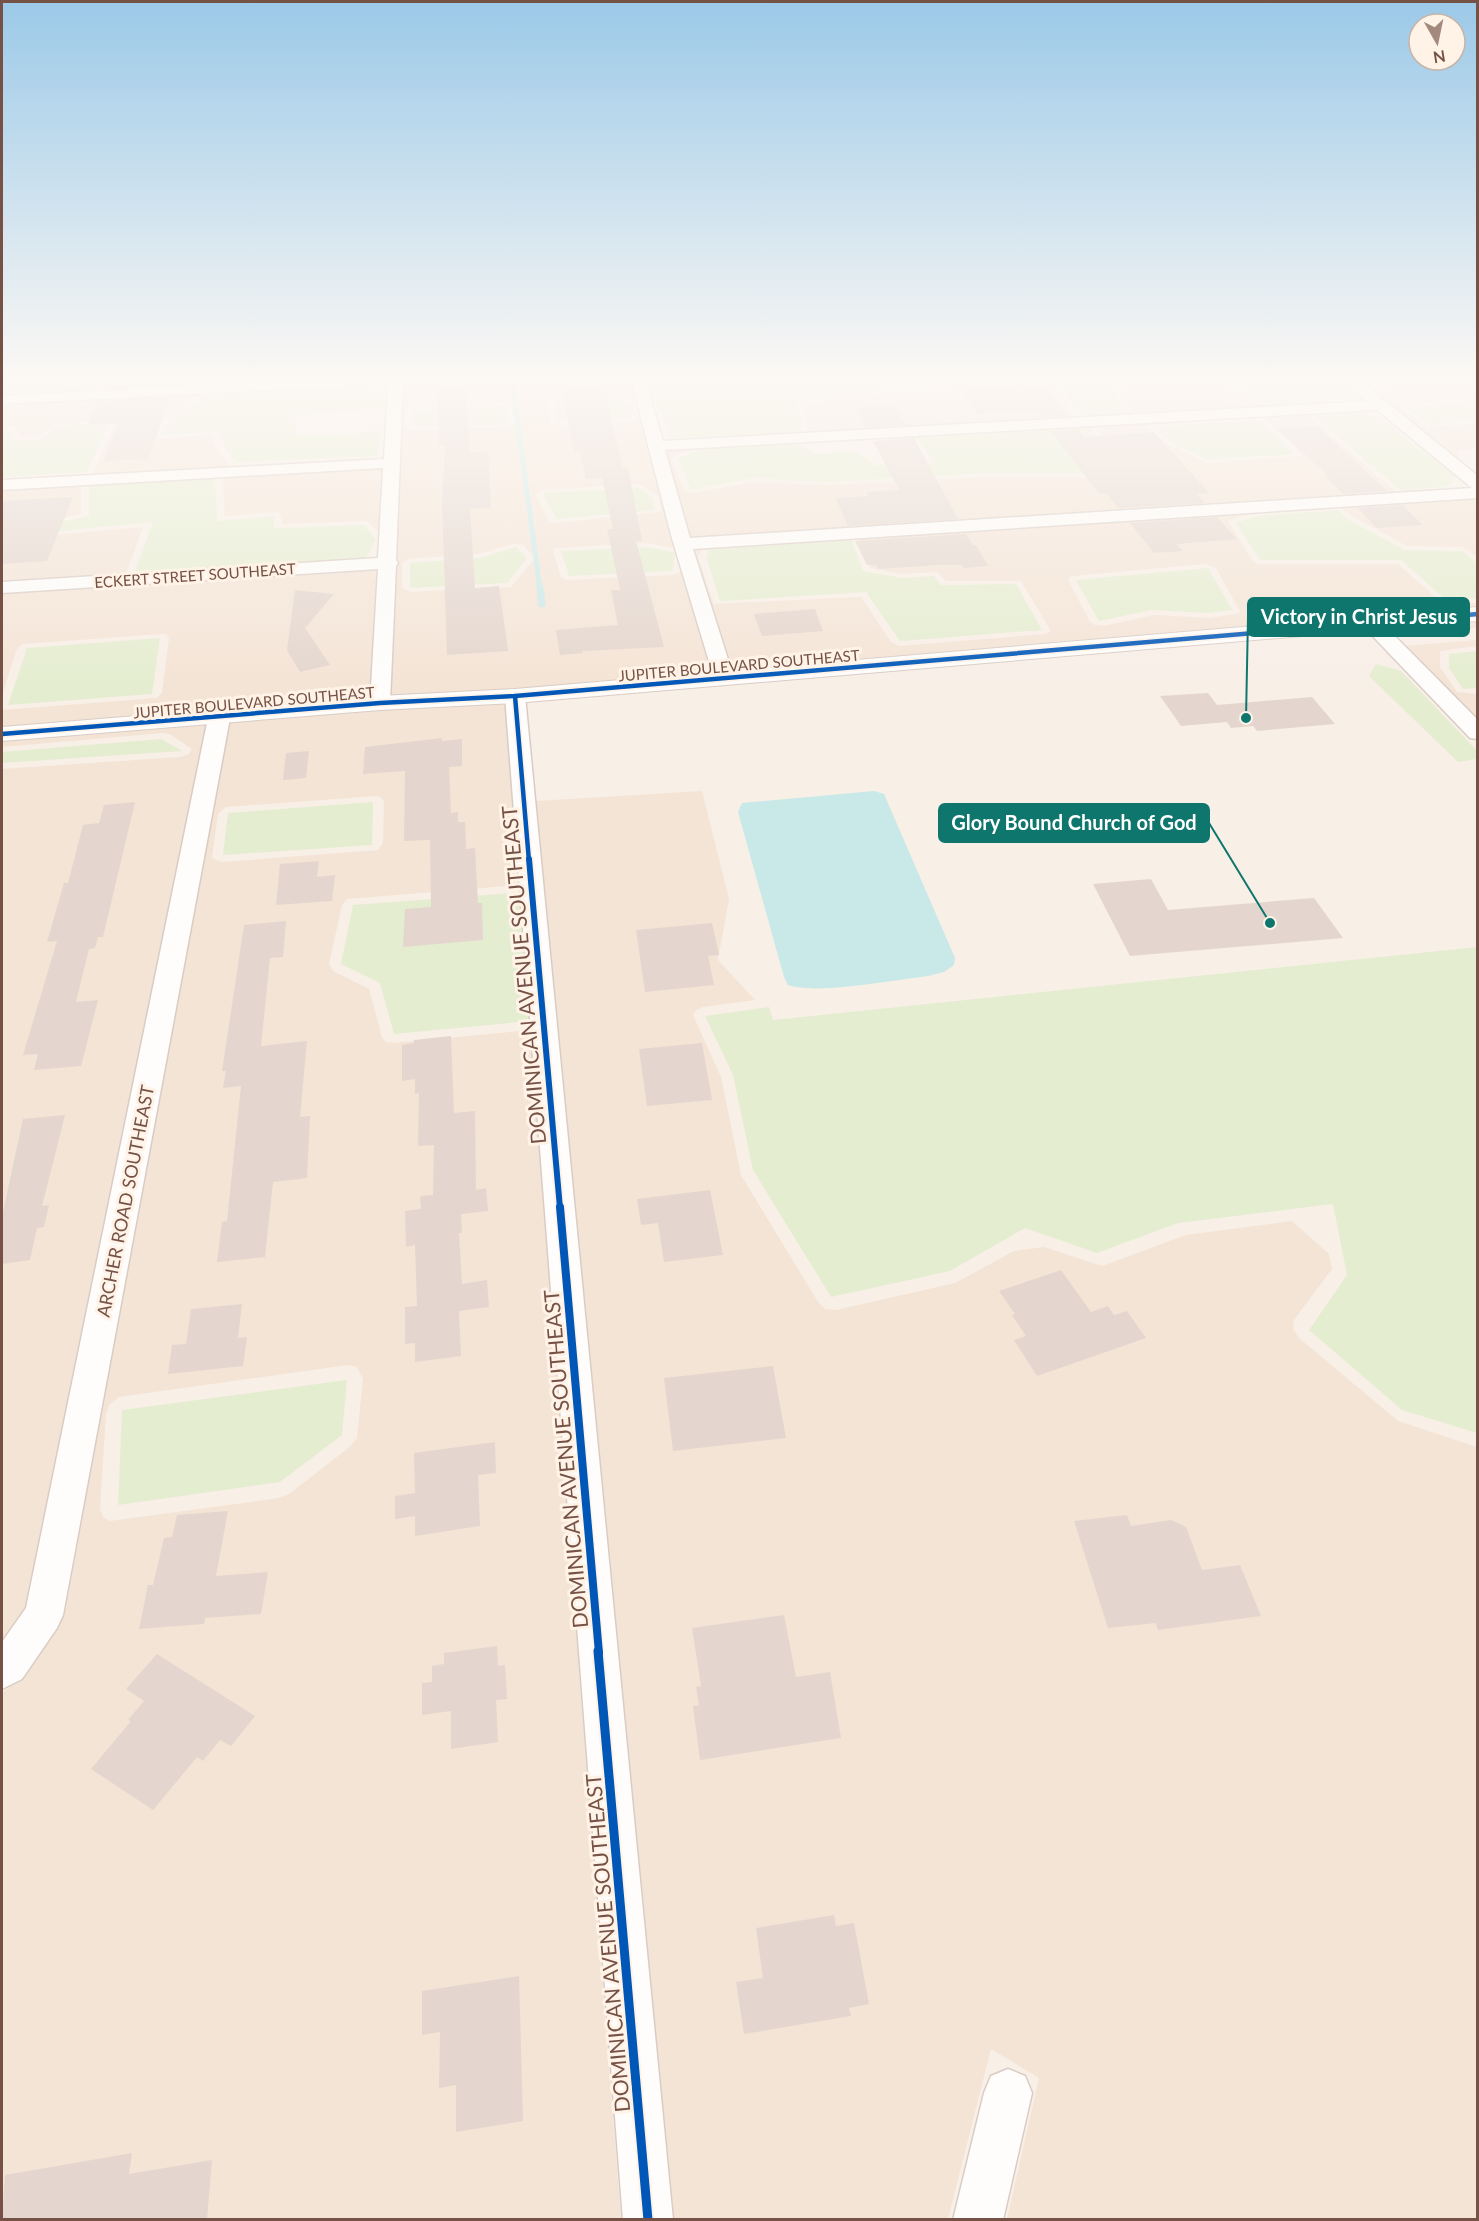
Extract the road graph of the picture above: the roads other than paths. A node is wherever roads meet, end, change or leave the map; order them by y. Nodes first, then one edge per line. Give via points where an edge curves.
1 (120, 479) edge
2 (391, 479) edge
3 (665, 479) edge
4 (2, 485) edge
5 (1478, 493) edge
6 (683, 544) junction
7 (388, 563) junction
8 (2, 588) edge
9 (1478, 614) edge
10 (1371, 623) junction
11 (1478, 634) edge
12 (1388, 640) junction
13 (724, 678) junction
14 (515, 696) junction
15 (380, 703) junction
16 (219, 718) junction
17 (2, 734) edge
18 (1478, 734) edge
19 (2, 1670) edge
20 (1008, 2093) dead end
21 (648, 2220) edge
22 (978, 2220) edge

1 - 4 street
2 - 7 street
3 - 6 street
5 - 6 street
6 - 13 street
7 - 8 street, ECKERT STREET SOUTHEAST
7 - 15 street
9 - 10 street, JUPITER BOULEVARD SOUTHEAST
10 - 12 street
10 - 13 street, JUPITER BOULEVARD SOUTHEAST
11 - 12 street, JUPITER BOULEVARD SOUTHEAST
12 - 13 street, JUPITER BOULEVARD SOUTHEAST via 1102,664
12 - 18 street
13 - 14 street, JUPITER BOULEVARD SOUTHEAST
14 - 15 street, JUPITER BOULEVARD SOUTHEAST
14 - 21 street, DOMINICAN AVENUE SOUTHEAST
15 - 16 street, JUPITER BOULEVARD SOUTHEAST
16 - 17 street, JUPITER BOULEVARD SOUTHEAST
16 - 19 street, ARCHER ROAD SOUTHEAST via 44,1615
20 - 22 street

